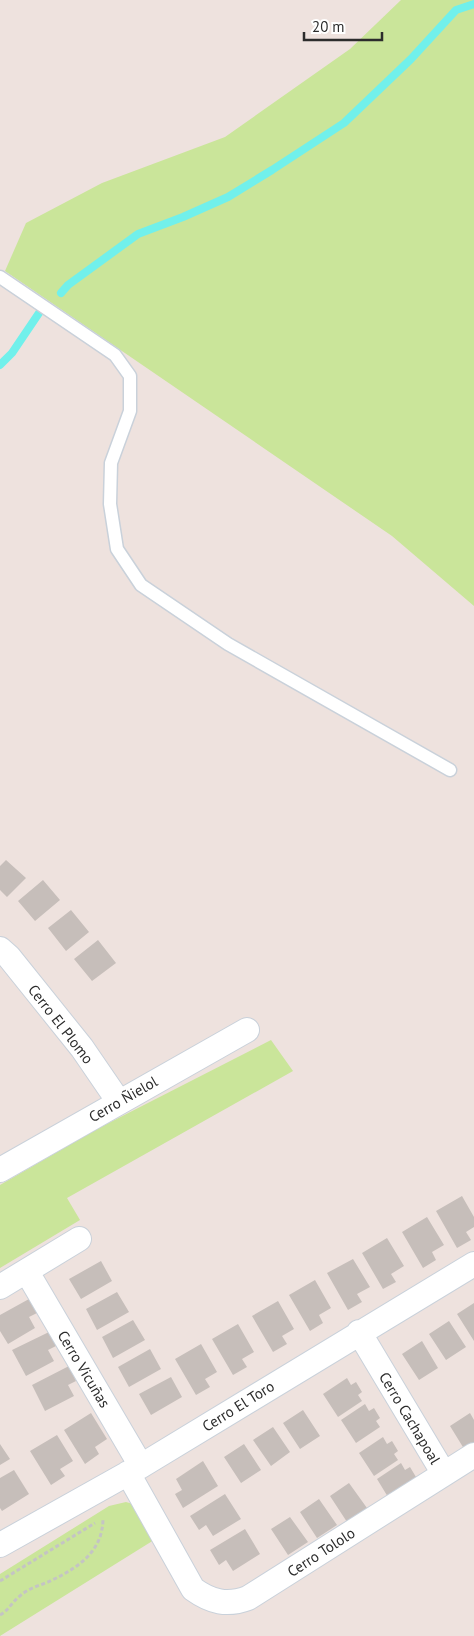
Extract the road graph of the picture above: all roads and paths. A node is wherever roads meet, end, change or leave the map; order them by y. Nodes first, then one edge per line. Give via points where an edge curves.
1 (0, 277) edge
2 (450, 770) dead end
3 (0, 949) edge
4 (247, 1030) dead end
5 (119, 1102) junction
6 (0, 1170) edge
7 (79, 1239) dead end
8 (474, 1264) edge
9 (27, 1272) junction
10 (0, 1287) edge
11 (359, 1332) junction
12 (474, 1455) edge
13 (134, 1470) junction
14 (444, 1474) junction
15 (140, 1496) junction
16 (103, 1518) junction
17 (0, 1545) edge
18 (0, 1581) edge
19 (193, 1589) joint
20 (0, 1614) edge

1 - 2 lane via 115,355 130,376 130,411 112,463 110,504 117,549 141,585 228,644
3 - 5 street, Cerro El Plomo via 82,1048
4 - 5 street, Cerro Ñielol
5 - 6 street, Cerro Ñielol
7 - 9 street
8 - 11 street, Cerro El Toro
9 - 10 street
9 - 13 street, Cerro Vicuñas
11 - 13 street, Cerro El Toro
11 - 14 street, Cerro Cachapoal
12 - 14 street, Cerro Cachapoal
13 - 15 street, Cerro Vicuñas
13 - 17 street, Cerro El Toro
14 - 19 street, Cerro Tololo via 248,1598 239,1602 218,1602 204,1598
15 - 16 path
15 - 19 street, Cerro Vicuñas
16 - 18 path
16 - 20 path via 96,1547 85,1561 20,1596

